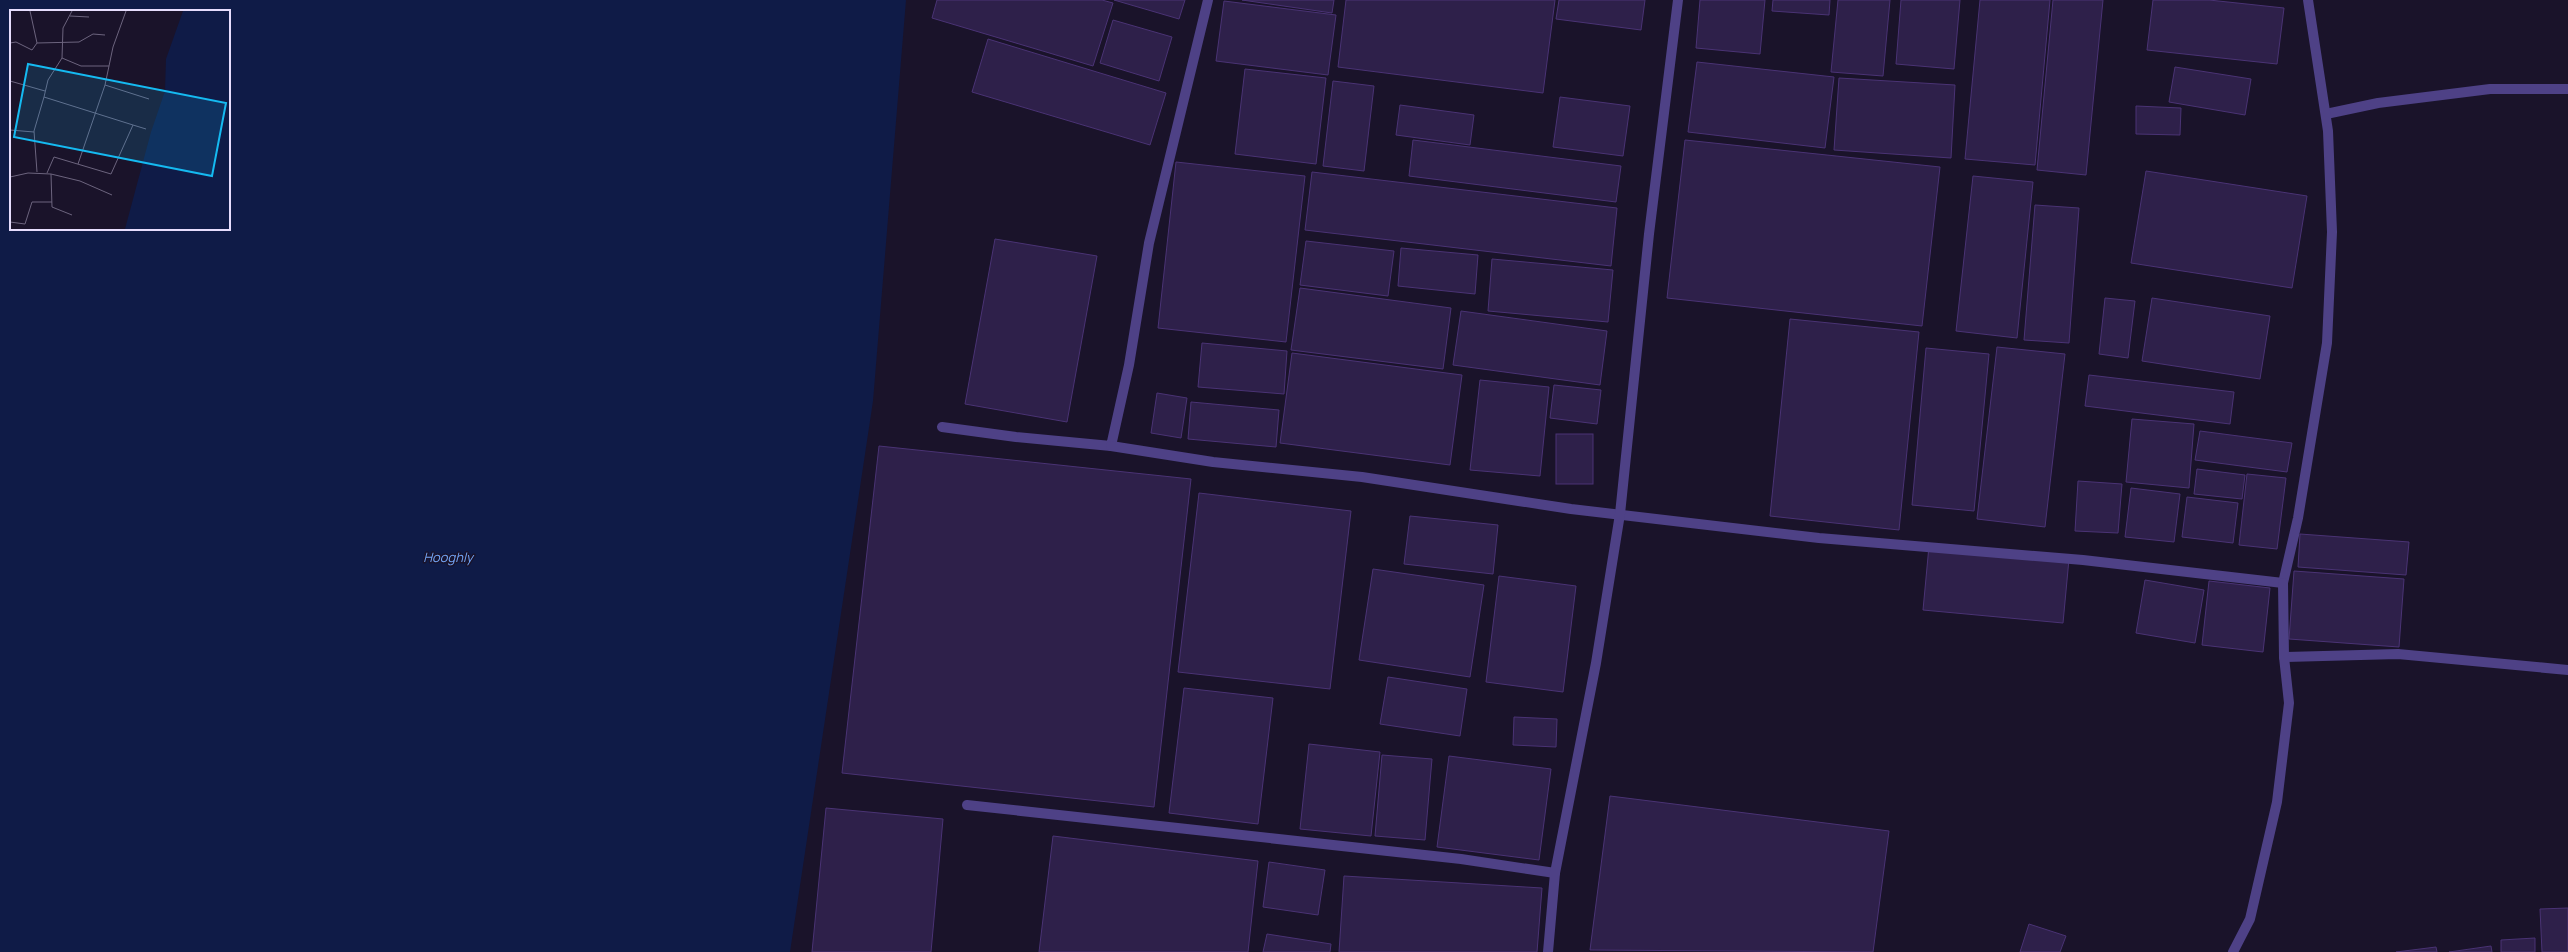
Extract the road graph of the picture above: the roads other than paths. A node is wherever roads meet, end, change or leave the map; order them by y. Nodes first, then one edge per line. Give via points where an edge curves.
1 (1208, 0) edge
2 (1678, 0) edge
3 (2308, 0) edge
4 (2568, 89) edge
5 (2326, 114) junction
6 (942, 427) dead end
7 (1111, 446) junction
8 (1620, 514) junction
9 (2283, 583) junction
10 (2284, 657) junction
11 (2568, 670) edge
12 (967, 805) dead end
13 (1555, 872) junction
14 (1548, 952) edge
15 (2233, 952) edge

1 - 7 street via 1149,243 1129,365
2 - 8 street via 1648,242
3 - 5 street
4 - 5 street via 2490,89 2378,103
5 - 9 street via 2332,232 2327,343 2298,518
6 - 7 street
7 - 8 street via 1212,462 1362,477
8 - 9 street via 1819,538 2083,560
8 - 13 street via 1596,663
9 - 10 street
10 - 11 street via 2398,654
10 - 15 street via 2290,703 2277,802 2250,919
12 - 13 street via 1461,859
13 - 14 street

